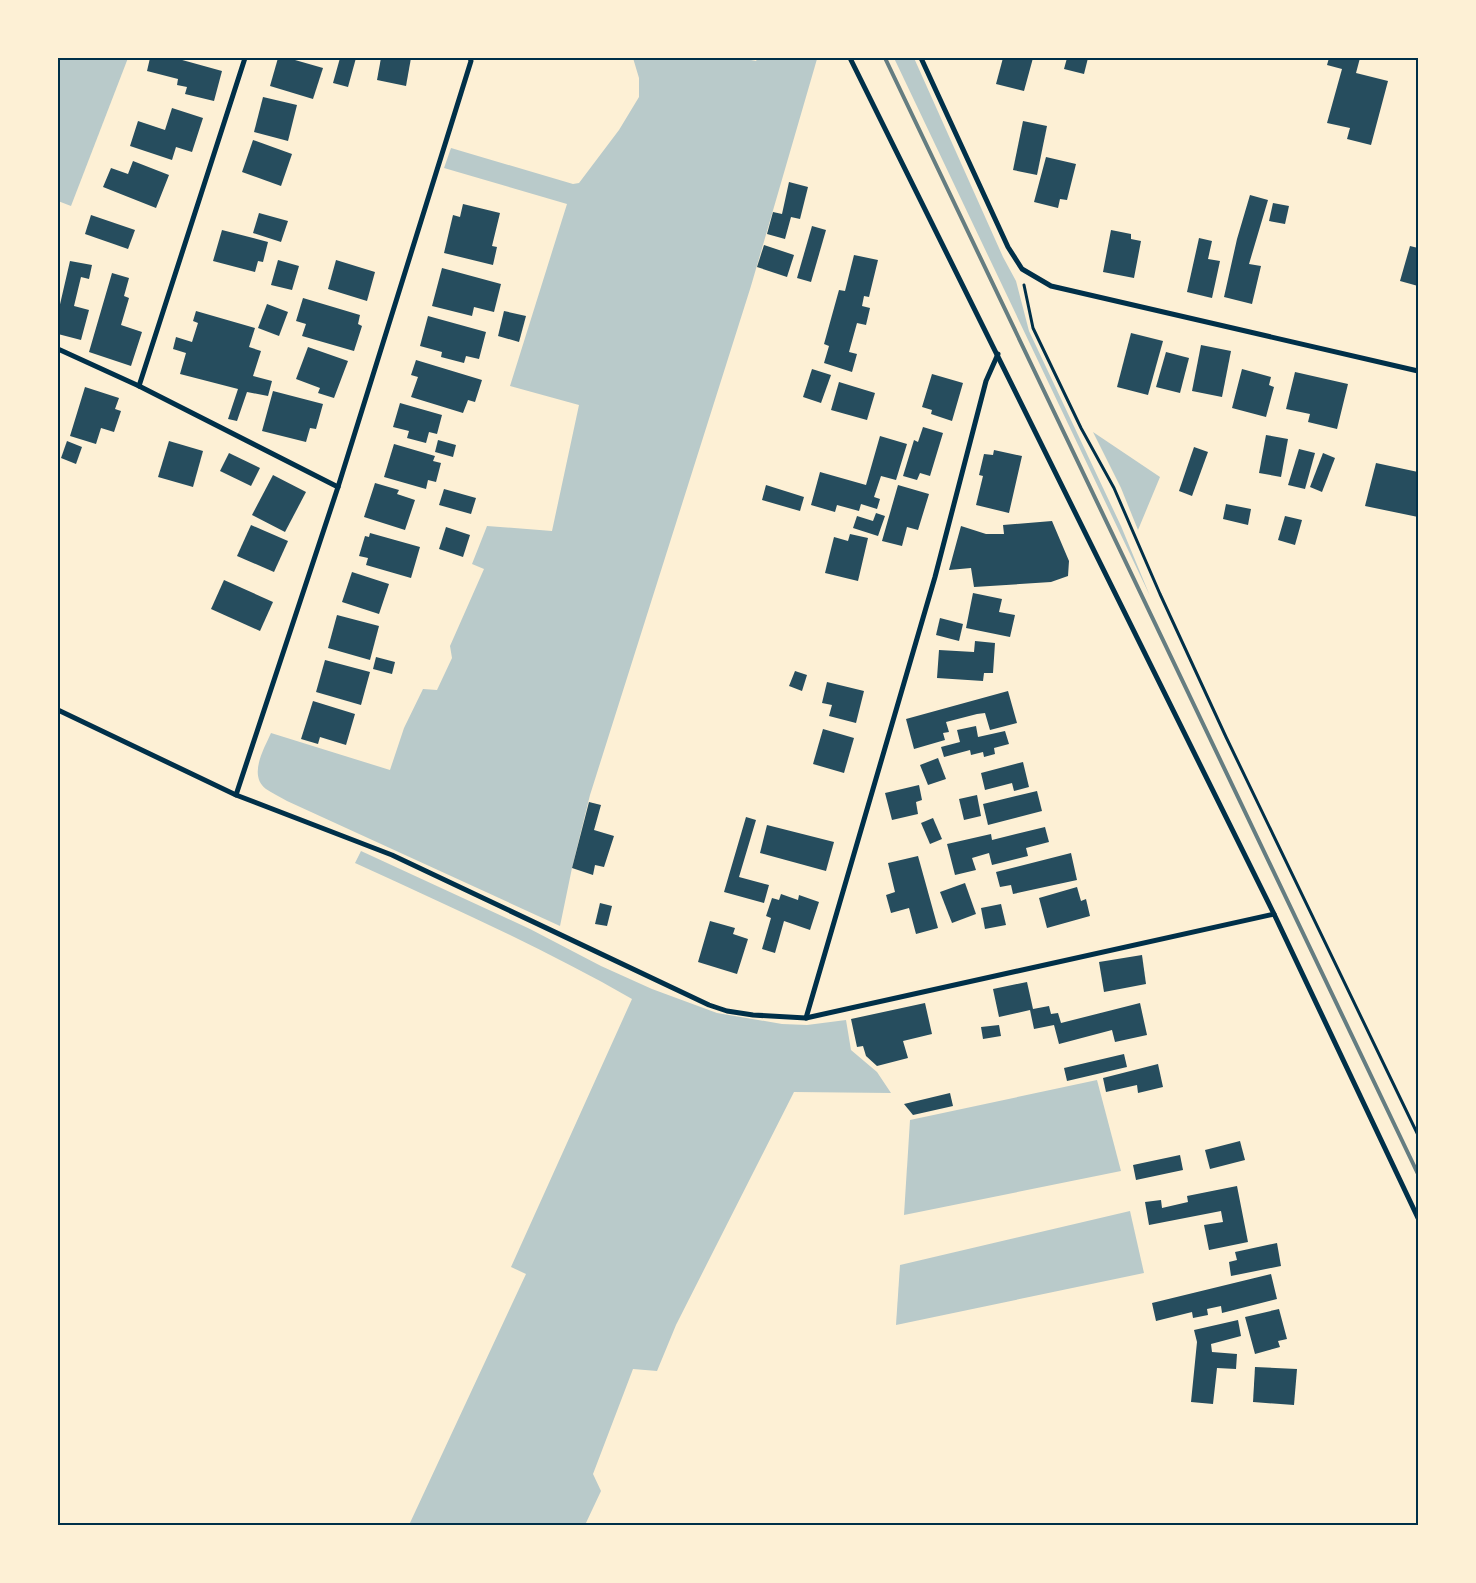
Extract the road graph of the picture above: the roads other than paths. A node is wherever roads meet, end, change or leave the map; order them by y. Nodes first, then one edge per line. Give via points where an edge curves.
1 (245, 58) edge
2 (470, 58) edge
3 (850, 58) edge
4 (921, 58) edge
5 (58, 349) edge
6 (998, 354) junction
7 (1418, 371) edge
8 (139, 386) junction
9 (338, 488) junction
10 (58, 710) edge
11 (236, 795) junction
12 (1274, 914) junction
13 (806, 1018) junction
14 (1418, 1218) edge

1 - 8 street
2 - 9 street
3 - 6 street
4 - 7 street via 1008,247 1022,269 1051,286
5 - 8 street
6 - 12 street
6 - 13 street via 986,381 935,577
8 - 9 street
9 - 11 street
10 - 11 street
11 - 13 street via 392,855 709,1005 753,1015
12 - 13 street
12 - 14 street

